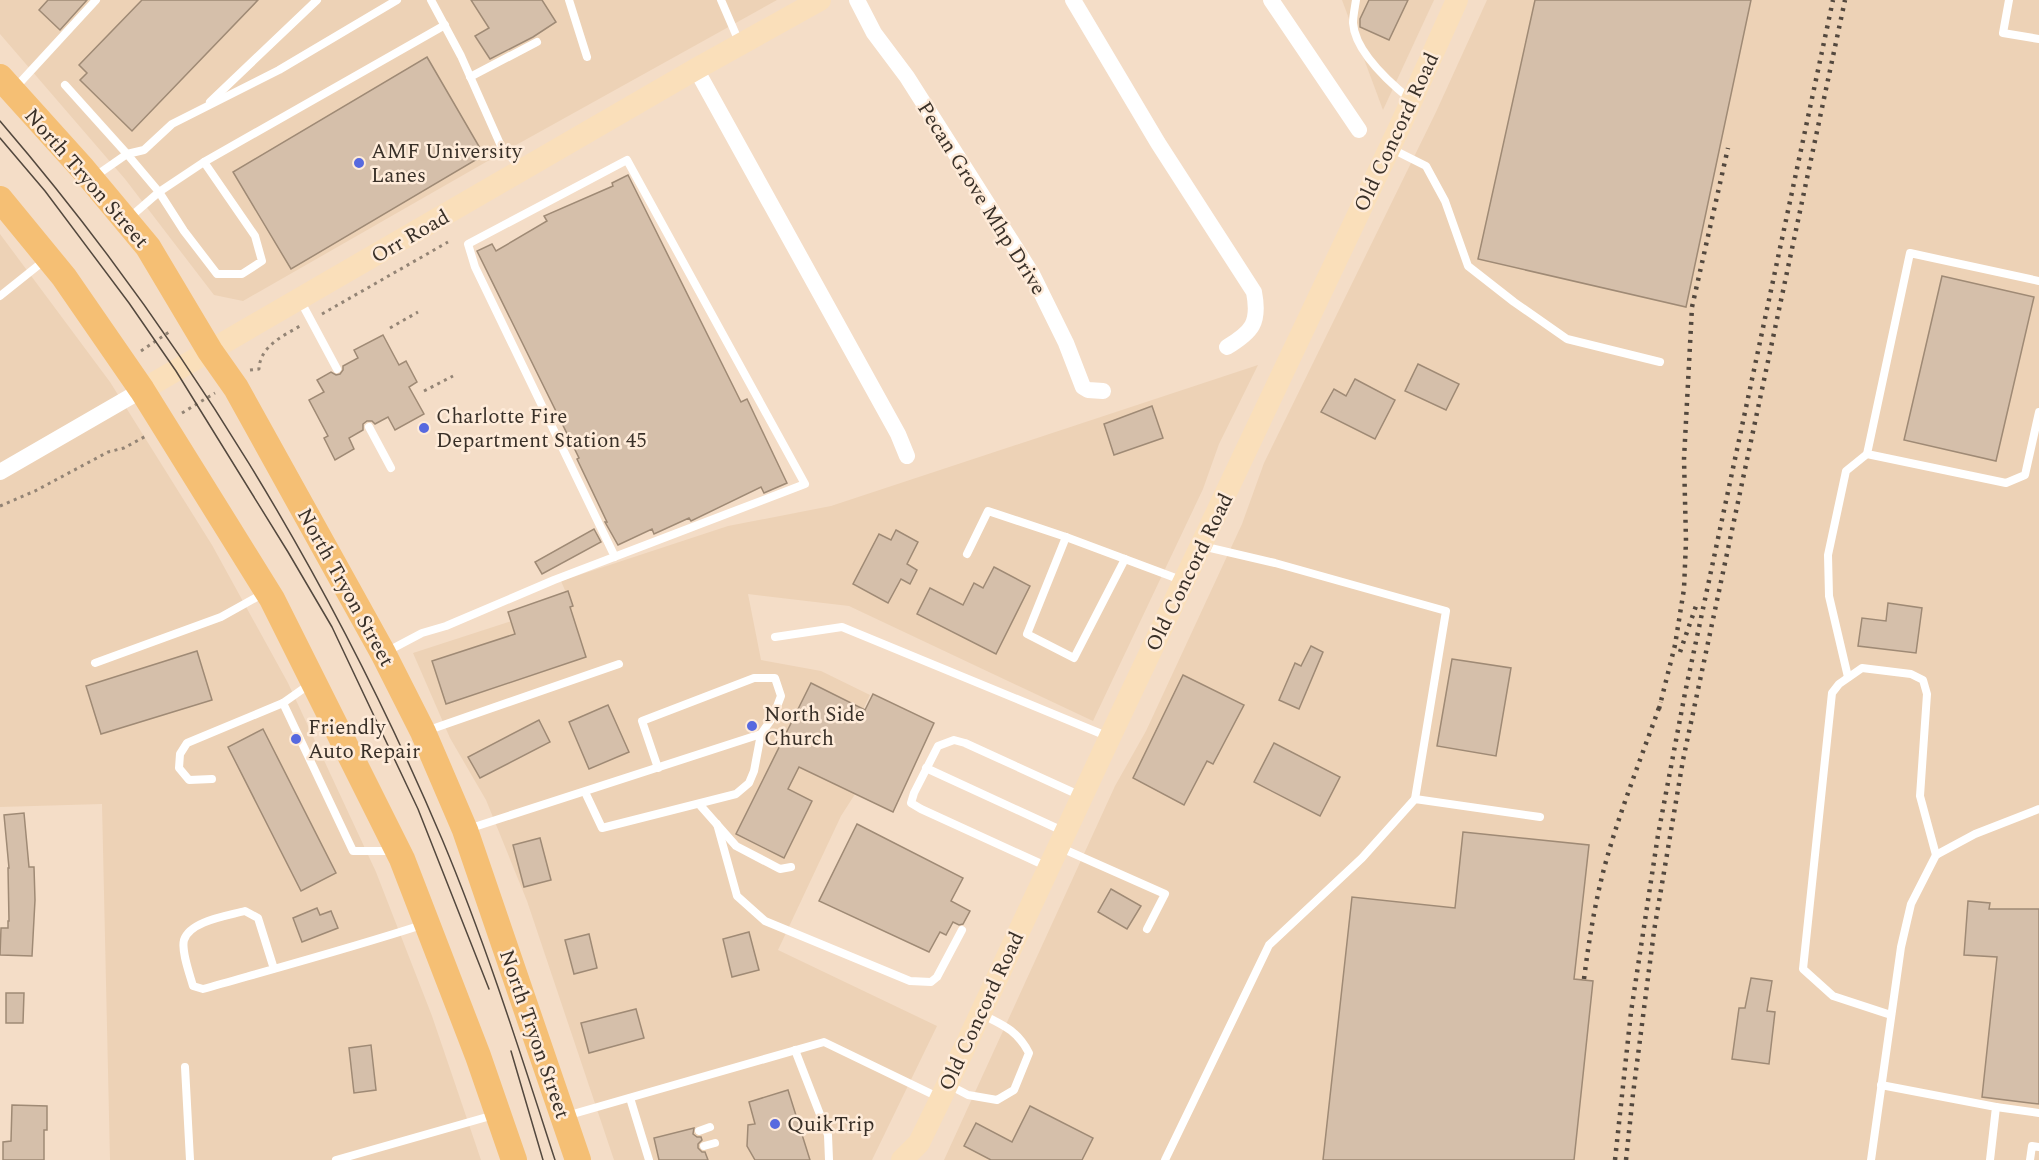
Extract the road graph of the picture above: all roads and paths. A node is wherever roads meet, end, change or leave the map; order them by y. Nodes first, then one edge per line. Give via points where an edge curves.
1 (96, 0) edge
2 (317, 0) edge
3 (397, 0) edge
4 (431, 0) edge
5 (569, 0) edge
6 (721, 0) edge
7 (820, 0) edge
8 (857, 0) edge
9 (1073, 0) edge
10 (1270, 0) edge
11 (1356, 0) edge
12 (1457, 0) edge
13 (2009, 0) edge
14 (445, 25) junction
15 (2039, 39) edge
16 (537, 42) dead end
17 (740, 44) junction
18 (587, 57) dead end
19 (696, 69) junction
20 (470, 77) junction
21 (6, 84) edge
22 (65, 85) dead end
23 (1412, 100) junction
24 (203, 108) junction
25 (1359, 130) dead end
26 (1390, 148) junction
27 (127, 154) junction
28 (204, 162) junction
29 (523, 170) junction
30 (91, 179) junction
31 (159, 192) junction
32 (0, 200) edge
33 (126, 221) junction
34 (448, 242) dead end
35 (48, 258) junction
36 (2039, 281) edge
37 (0, 296) edge
38 (299, 300) junction
39 (418, 312) dead end
40 (311, 320) junction
41 (390, 328) dead end
42 (173, 329) dead end
43 (1227, 347) dead end
44 (141, 351) dead end
45 (210, 351) junction
46 (1660, 362) dead end
47 (337, 369) dead end
48 (250, 370) dead end
49 (453, 376) dead end
50 (142, 390) junction
51 (218, 391) dead end
52 (424, 391) dead end
53 (1103, 391) dead end
54 (2039, 412) edge
55 (176, 417) dead end
56 (369, 427) dead end
57 (153, 432) dead end
58 (1867, 454) junction
59 (907, 456) dead end
60 (391, 468) dead end
61 (0, 472) edge
62 (0, 507) edge
63 (1066, 537) junction
64 (1201, 546) junction
65 (967, 554) dead end
66 (615, 557) junction
67 (1125, 559) junction
68 (1185, 582) junction
69 (267, 591) junction
70 (775, 637) dead end
71 (383, 653) junction
72 (95, 663) dead end
73 (619, 664) dead end
74 (1848, 677) junction
75 (313, 682) junction
76 (283, 703) junction
77 (423, 732) junction
78 (761, 734) junction
79 (1110, 737) junction
80 (658, 768) junction
81 (926, 768) junction
82 (212, 779) dead end
83 (585, 792) junction
84 (1082, 796) junction
85 (1415, 799) junction
86 (699, 804) junction
87 (2039, 809) edge
88 (1540, 817) dead end
89 (717, 824) junction
90 (465, 831) junction
91 (1057, 849) junction
92 (398, 851) junction
93 (1936, 855) junction
94 (791, 867) dead end
95 (428, 923) junction
96 (1147, 929) dead end
97 (962, 930) dead end
98 (274, 969) junction
99 (980, 1014) junction
100 (1891, 1015) junction
101 (795, 1050) junction
102 (184, 1067) dead end
103 (1881, 1084) junction
104 (944, 1091) junction
105 (630, 1098) junction
106 (1996, 1107) junction
107 (498, 1113) junction
108 (2039, 1113) edge
109 (564, 1117) junction
110 (710, 1127) dead end
111 (699, 1131) dead end
112 (715, 1143) dead end
113 (655, 1145) dead end
114 (704, 1146) dead end
115 (2039, 1147) edge
116 (645, 1148) junction
117 (920, 1151) edge
118 (190, 1160) edge
119 (336, 1160) edge
120 (514, 1160) edge
121 (578, 1160) edge
122 (649, 1160) edge
123 (829, 1160) edge
124 (902, 1160) edge
125 (1165, 1160) edge
126 (1871, 1160) edge
127 (1990, 1160) edge
128 (2030, 1160) edge

1 - 21 lane
2 - 24 lane
3 - 24 lane via 279,70
4 - 14 lane
5 - 18 lane
6 - 17 lane
7 - 17 street, Orr Road
8 - 53 street, Pecan Grove Mhp Drive via 874,33 907,77 1032,274 1083,387
9 - 43 street via 1158,143 1254,292 1255,317 1251,327
10 - 25 street
11 - 23 lane via 1353,24 1361,48 1389,83
12 - 23 street, Old Concord Road
13 - 15 lane via 2003,33
14 - 20 lane
14 - 28 lane
16 - 20 lane
17 - 19 street, Orr Road
19 - 29 street, Orr Road
19 - 59 street
20 - 29 lane via 501,146
21 - 30 main road, North Tryon Street
22 - 27 lane
23 - 26 street, Old Concord Road
24 - 27 lane via 172,124 144,150
26 - 46 lane via 1426,166 1445,201 1468,266 1495,288 1567,339
26 - 64 street, Old Concord Road
27 - 30 lane
27 - 31 lane
28 - 31 lane
28 - 31 lane via 255,236 262,261 242,274 217,274
29 - 38 street, Orr Road
30 - 33 main road, North Tryon Street
31 - 33 lane
32 - 35 main road
33 - 45 main road, North Tryon Street via 148,247
34 - 40 path
35 - 37 lane
35 - 50 main road
36 - 58 lane via 1910,253
38 - 40 lane
38 - 45 street, Orr Road
39 - 41 path
40 - 47 lane
40 - 48 path via 275,341 263,354 259,369
42 - 44 path
45 - 50 street, Orr Road
45 - 71 main road, North Tryon Street via 236,388
49 - 52 path
50 - 61 street, Orr Road
50 - 69 main road
51 - 55 path
54 - 58 lane via 2025,476 2006,483
56 - 60 lane
57 - 62 path
58 - 74 lane via 1846,471 1828,555 1829,596
63 - 65 lane via 988,511
63 - 67 lane
63 - 67 lane via 1027,634 1074,658
64 - 68 street, Old Concord Road
64 - 85 lane via 1446,611
66 - 66 lane via 805,484 627,160 468,244 475,267
66 - 71 lane via 422,633
67 - 68 lane
68 - 79 street, Old Concord Road
69 - 72 lane via 221,617
69 - 75 main road
70 - 79 lane via 842,627
71 - 77 main road, North Tryon Street
73 - 77 lane
74 - 93 lane via 1862,668 1911,674 1923,680 1927,694 1920,796
74 - 100 lane via 1832,693 1803,969 1833,996
75 - 76 lane
75 - 92 main road
76 - 82 lane via 187,743 180,753 178,768 189,780
76 - 92 lane via 353,851
77 - 90 main road, North Tryon Street
78 - 80 lane
78 - 80 lane via 781,696 775,678 754,678 642,721
78 - 86 lane via 749,783 736,794
79 - 84 street, Old Concord Road
80 - 83 lane
81 - 84 lane via 938,746 954,740
81 - 91 lane
81 - 91 lane via 911,802 921,809
83 - 86 lane via 602,828
83 - 90 lane
84 - 91 street, Old Concord Road
85 - 88 lane
85 - 125 lane via 1362,858 1269,945
86 - 89 lane
87 - 93 lane
89 - 94 lane via 736,846 780,869
89 - 97 lane via 737,896 765,921 910,981 921,982 937,977
90 - 109 main road, North Tryon Street
91 - 96 lane via 1165,894
91 - 99 street, Old Concord Road
92 - 95 main road
93 - 100 lane via 1911,904 1900,947
95 - 98 lane
95 - 107 main road
98 - 98 lane via 202,989 193,986 184,939 195,925 245,911 258,918
99 - 104 street, Old Concord Road
99 - 104 lane via 1021,1037 1029,1053 1014,1090 997,1100
100 - 103 lane
101 - 104 lane via 824,1041
101 - 105 lane
101 - 123 lane via 828,1134
102 - 118 lane
103 - 106 lane
103 - 126 lane
104 - 117 street, Old Concord Road
105 - 109 lane
105 - 116 lane
106 - 108 lane
106 - 127 lane
107 - 119 lane
107 - 120 main road
109 - 121 main road, North Tryon Street
110 - 111 lane
112 - 114 lane
113 - 116 lane
115 - 128 lane via 2032,1146
116 - 122 lane
117 - 124 street, Old Concord Road

